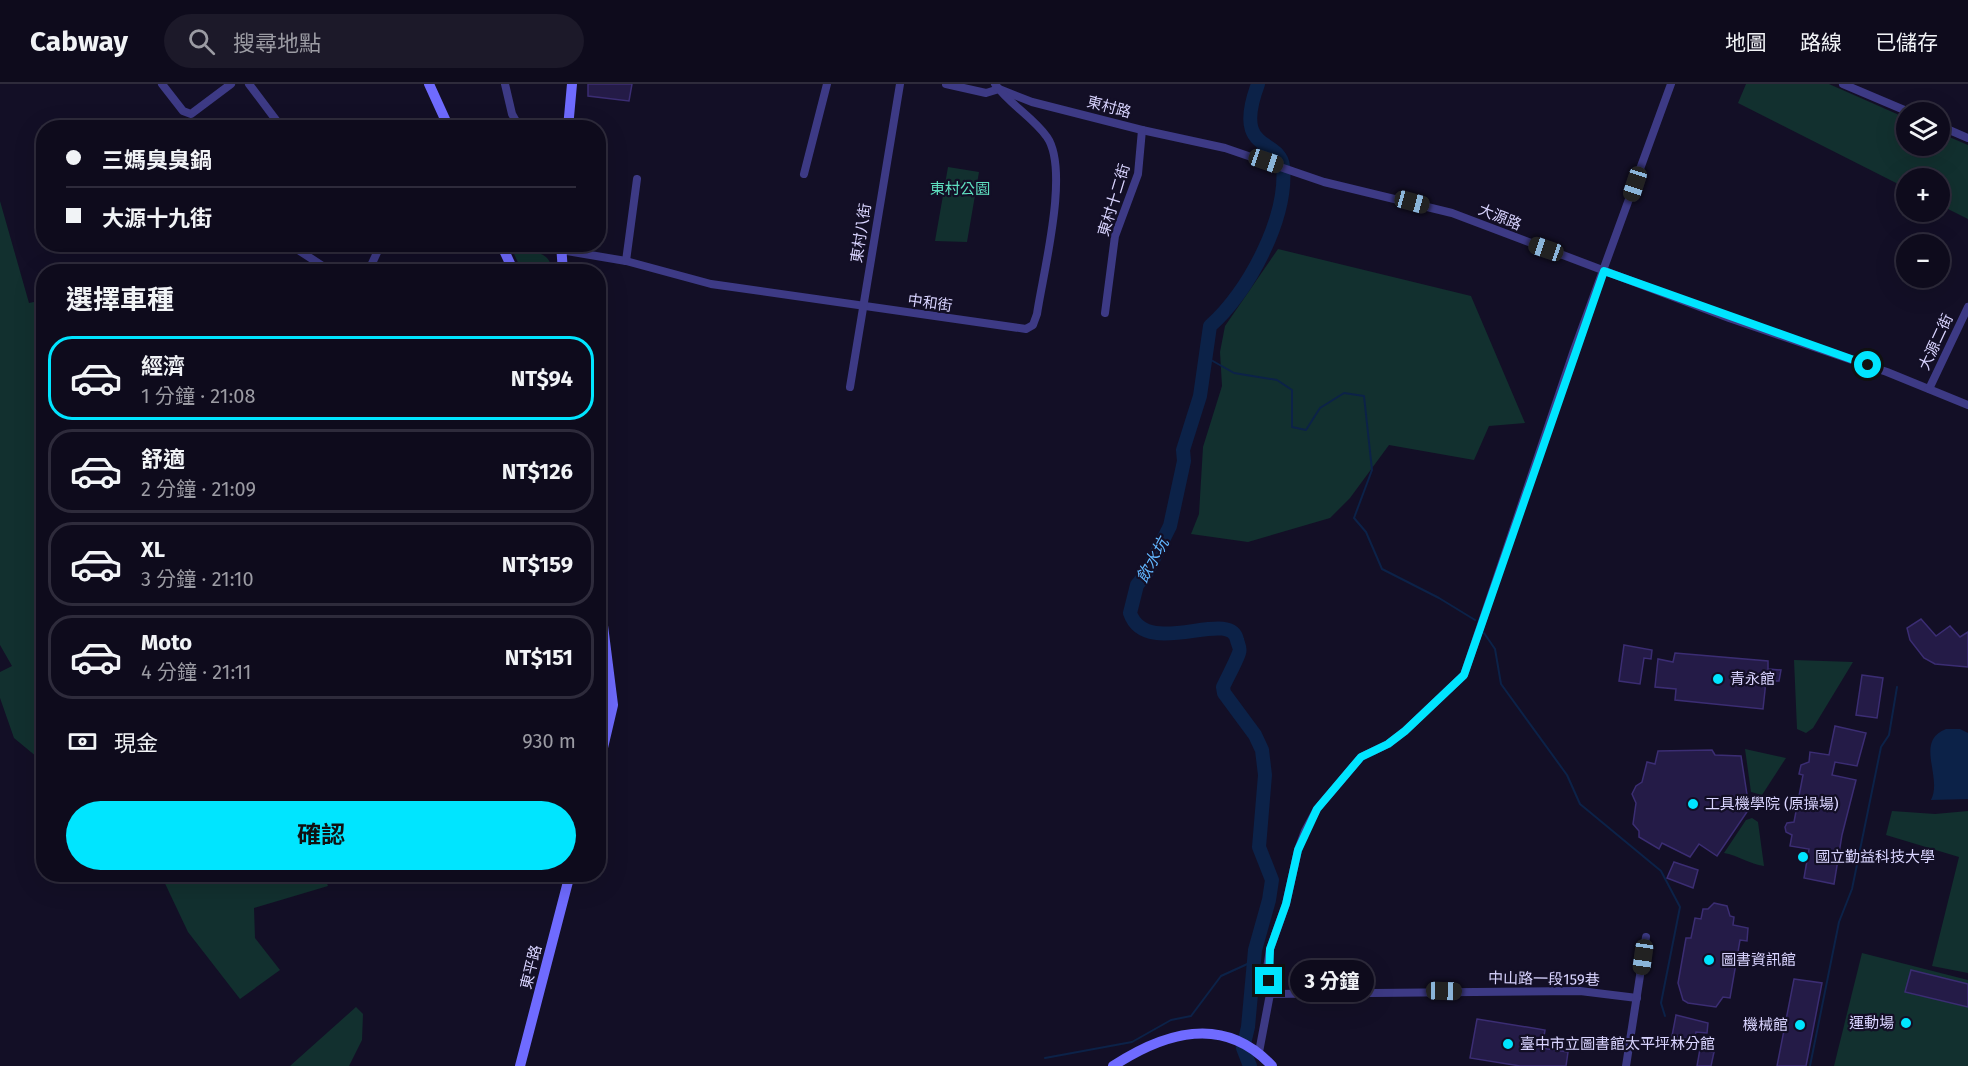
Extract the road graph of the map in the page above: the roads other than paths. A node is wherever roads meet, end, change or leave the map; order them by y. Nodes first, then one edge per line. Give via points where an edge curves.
1 (162, 84) edge
2 (231, 84) edge
3 (249, 84) edge
4 (429, 84) edge
5 (505, 84) edge
6 (572, 84) edge
7 (827, 84) edge
8 (900, 84) edge
9 (946, 84) edge
10 (1671, 84) edge
11 (1843, 84) edge
12 (997, 86) edge
13 (1896, 106) edge
14 (276, 120) edge
15 (445, 120) edge
16 (515, 120) edge
17 (569, 120) edge
18 (1142, 130) junction
19 (1950, 130) edge
20 (1968, 138) edge
21 (1288, 168) joint
22 (804, 174) dead end
23 (637, 179) dead end
24 (301, 252) edge
25 (581, 252) edge
26 (626, 261) junction
27 (320, 264) edge
28 (1604, 271) junction
29 (863, 307) junction
30 (1968, 307) edge
31 (1105, 313) dead end
32 (850, 387) dead end
33 (1929, 389) junction
34 (1968, 405) edge
35 (606, 649) edge
36 (606, 735) edge
37 (568, 882) edge
38 (1646, 937) dead end
39 (1270, 994) junction
40 (1637, 998) junction
41 (1259, 1052) junction
42 (520, 1066) edge
43 (1113, 1066) edge
44 (1272, 1066) edge
45 (1626, 1066) edge

1 - 2 street via 183,111 191,114
3 - 14 street
4 - 15 main road
5 - 16 street
6 - 17 main road
7 - 22 street
8 - 29 street, 東村八街
9 - 12 street, 東村路 via 986,93
10 - 28 street
11 - 13 street
12 - 18 street, 東村路 via 1032,102
12 - 29 street, 中和街 via 1047,137 1056,156 1056,193 1033,325 1018,329
18 - 21 street, 東村路 via 1225,148
18 - 31 street, 東村十二街 via 1138,174 1115,236
19 - 20 street
21 - 28 street, 大源路 via 1324,182 1452,213
23 - 26 street
24 - 27 street
25 - 26 street, 中和街
26 - 29 street, 中和街 via 704,283
28 - 33 street, 大源路
28 - 39 street via 1464,675 1405,731 1361,757 1317,809 1298,850 1286,904 1270,949
29 - 32 street, 東村八街
30 - 33 street, 大源二街
33 - 34 street, 大源路
35 - 36 main road via 613,705
37 - 42 main road, 東平路
38 - 40 street
39 - 40 street, 中山路一段159巷 via 1580,991
39 - 41 street
40 - 45 street
41 - 43 main road via 1228,1039 1176,1035 1152,1043
41 - 44 main road

